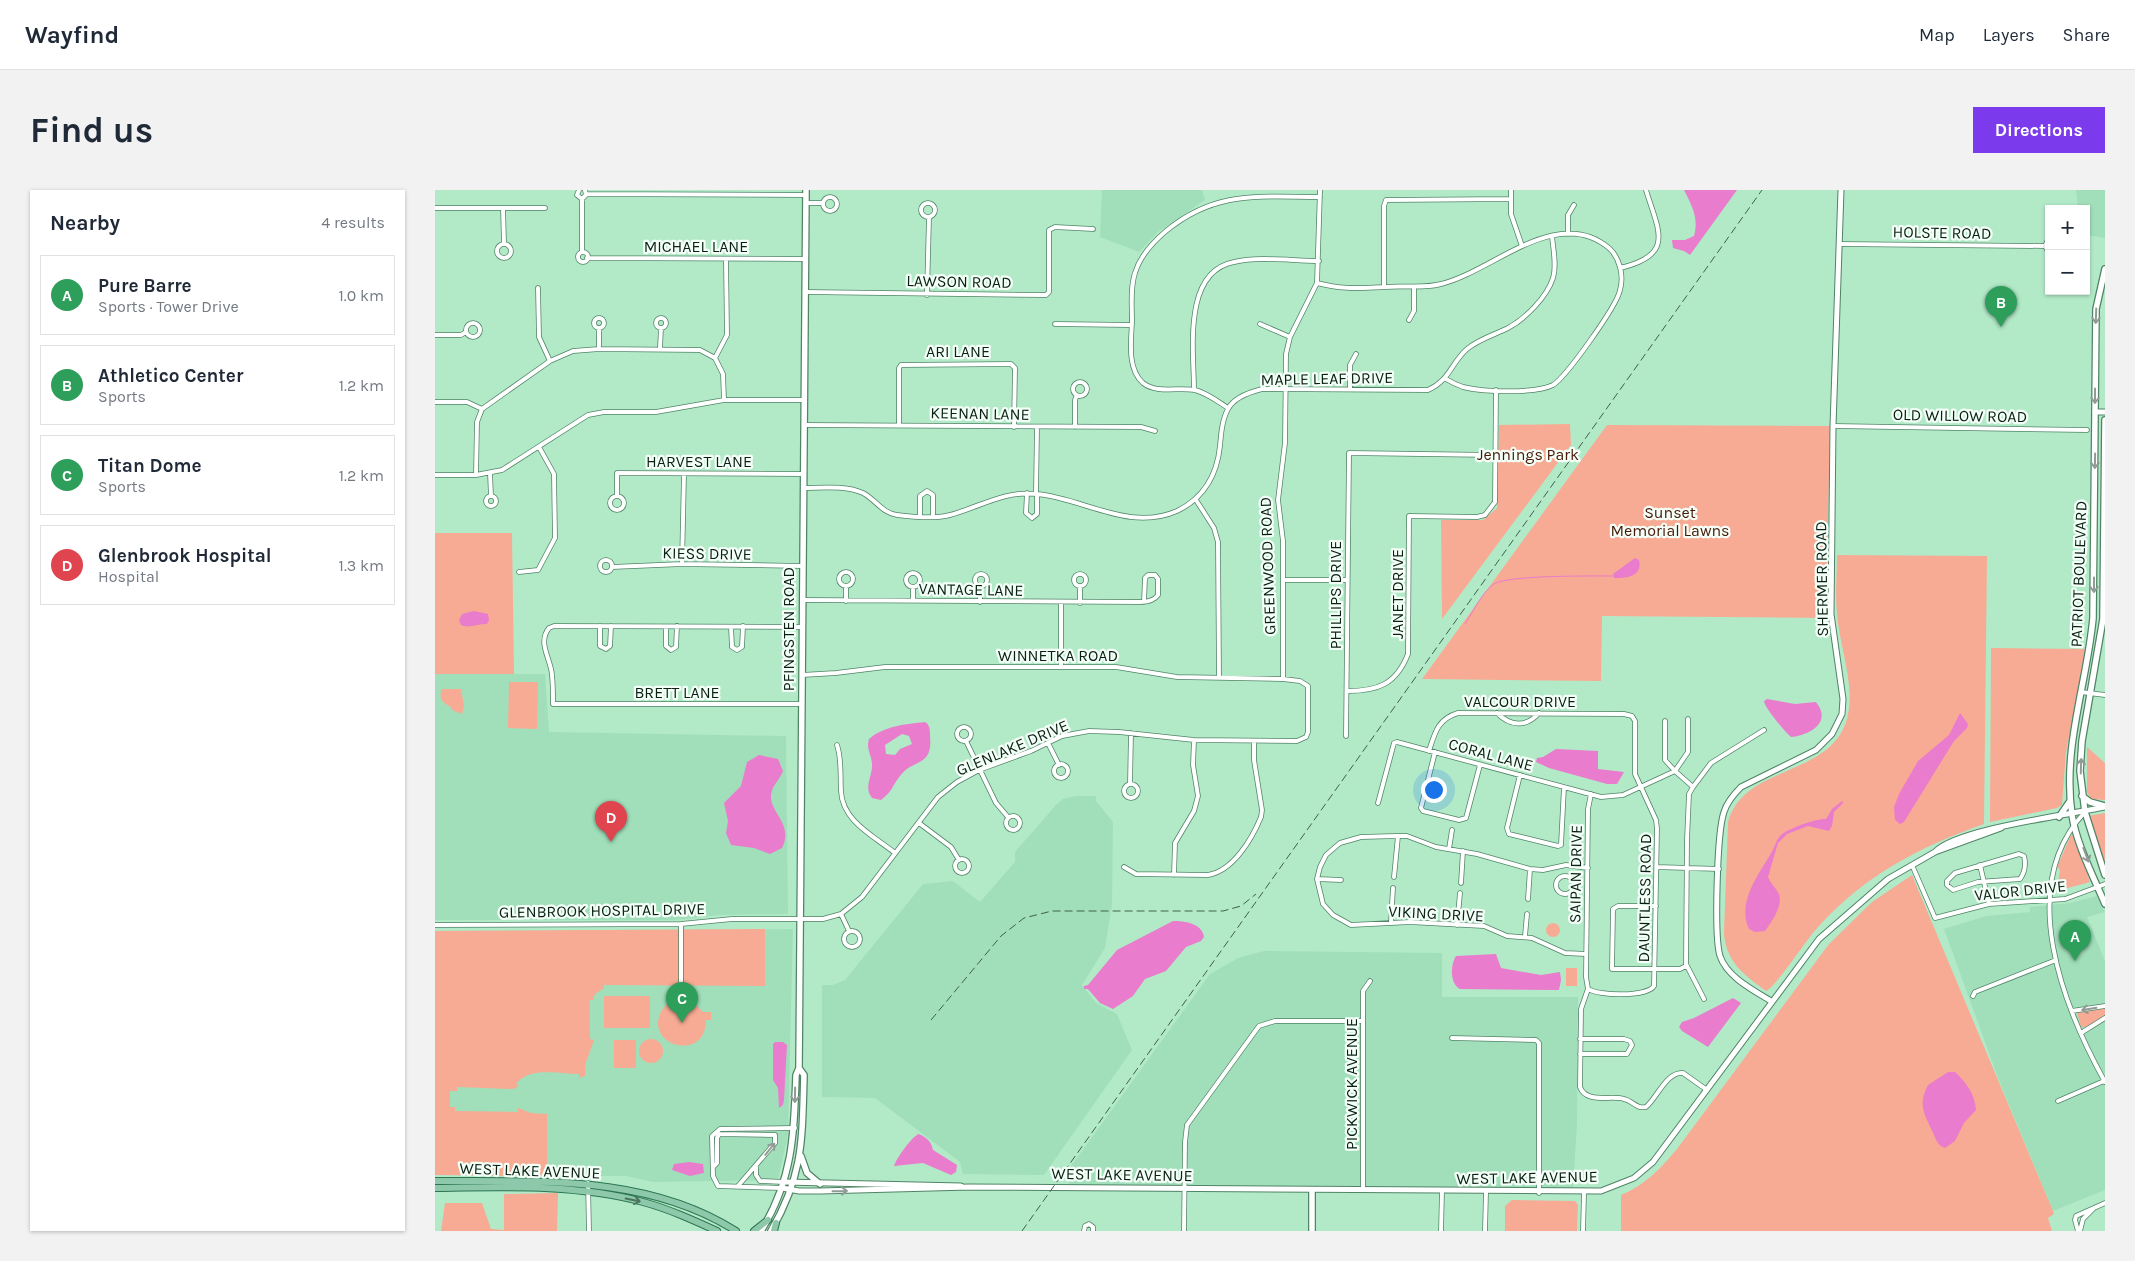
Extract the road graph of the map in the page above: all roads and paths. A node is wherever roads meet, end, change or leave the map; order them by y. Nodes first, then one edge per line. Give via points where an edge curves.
1 (579, 190) edge
2 (1320, 190) edge
3 (1511, 190) edge
4 (1646, 190) edge
5 (1841, 190) edge
6 (586, 192) edge
7 (650, 192) edge
8 (806, 192) edge
9 (1320, 198) junction
10 (582, 199) junction
11 (1511, 199) junction
12 (805, 203) junction
13 (822, 203) dead end
14 (1573, 205) dead end
15 (435, 208) edge
16 (503, 208) junction
17 (545, 208) dead end
18 (929, 217) dead end
19 (1093, 229) dead end
20 (1568, 234) junction
21 (1552, 236) junction
22 (504, 244) dead end
23 (1839, 244) junction
24 (1521, 246) junction
25 (2045, 246) edge
26 (582, 252) junction
27 (587, 258) junction
28 (726, 259) junction
29 (805, 259) junction
30 (1319, 261) junction
31 (1621, 268) junction
32 (2105, 269) edge
33 (1317, 283) junction
34 (1383, 286) junction
35 (1414, 286) junction
36 (538, 288) dead end
37 (805, 292) junction
38 (927, 294) junction
39 (1409, 320) dead end
40 (1055, 324) dead end
41 (1260, 324) dead end
42 (1131, 325) junction
43 (599, 328) dead end
44 (661, 328) dead end
45 (466, 332) dead end
46 (435, 335) edge
47 (1290, 337) junction
48 (660, 348) junction
49 (599, 349) junction
50 (1355, 354) dead end
51 (715, 358) junction
52 (550, 361) junction
53 (1446, 379) junction
54 (1286, 389) junction
55 (1350, 389) junction
56 (1194, 390) junction
57 (1496, 390) junction
58 (1077, 395) dead end
59 (724, 400) junction
60 (804, 400) junction
61 (435, 402) edge
62 (1228, 408) junction
63 (483, 409) junction
64 (2095, 412) junction
65 (2105, 412) edge
66 (2105, 420) edge
67 (804, 425) junction
68 (899, 425) junction
69 (1015, 426) junction
70 (1833, 426) junction
71 (1037, 427) junction
72 (1075, 427) junction
73 (2087, 430) dead end
74 (1155, 431) dead end
75 (539, 447) junction
76 (1495, 455) junction
77 (490, 473) junction
78 (684, 474) junction
79 (803, 474) junction
80 (435, 475) edge
81 (475, 475) junction
82 (803, 488) junction
83 (1027, 493) junction
84 (1037, 494) junction
85 (491, 496) dead end
86 (617, 496) dead end
87 (1196, 500) junction
88 (920, 516) junction
89 (933, 516) junction
90 (682, 564) junction
91 (803, 566) junction
92 (612, 567) dead end
93 (519, 572) dead end
94 (1283, 580) junction
95 (1347, 580) junction
96 (846, 586) dead end
97 (980, 586) dead end
98 (913, 587) dead end
99 (1080, 587) dead end
100 (802, 600) junction
101 (913, 600) junction
102 (846, 601) junction
103 (980, 602) junction
104 (1061, 602) junction
105 (1142, 602) junction
106 (1080, 603) junction
107 (2104, 619) edge
108 (599, 626) junction
109 (611, 626) junction
110 (666, 626) junction
111 (677, 626) junction
112 (731, 626) junction
113 (743, 626) junction
114 (802, 627) junction
115 (1061, 667) junction
116 (801, 675) junction
117 (1219, 676) junction
118 (1283, 679) junction
119 (1309, 690) joint
120 (1347, 691) junction
121 (2081, 692) junction
122 (2091, 692) junction
123 (2105, 695) edge
124 (801, 704) junction
125 (1497, 713) junction
126 (1539, 713) junction
127 (1632, 716) joint
128 (1688, 718) dead end
129 (1665, 721) dead end
130 (1764, 730) dead end
131 (1131, 733) junction
132 (1346, 736) dead end
133 (1194, 740) junction
134 (966, 741) dead end
135 (1254, 741) junction
136 (1048, 743) junction
137 (837, 745) dead end
138 (1429, 751) junction
139 (1435, 752) junction
140 (1480, 764) junction
141 (1059, 765) dead end
142 (979, 770) junction
143 (1675, 772) junction
144 (1520, 775) junction
145 (1130, 784) dead end
146 (1564, 787) junction
147 (1693, 787) junction
148 (1641, 788) junction
149 (1591, 794) junction
150 (2082, 796) junction
151 (2071, 799) junction
152 (1378, 804) dead end
153 (2105, 807) edge
154 (2085, 812) junction
155 (2072, 814) junction
156 (1008, 817) dead end
157 (2059, 817) junction
158 (919, 823) junction
159 (2074, 823) junction
160 (1452, 830) dead end
161 (1398, 836) junction
162 (1449, 849) junction
163 (1463, 851) junction
164 (895, 853) junction
165 (959, 860) dead end
166 (1912, 864) junction
167 (1980, 865) junction
168 (1566, 866) junction
169 (1124, 867) dead end
170 (1657, 867) junction
171 (1588, 868) junction
172 (1687, 868) junction
173 (1719, 868) junction
174 (1530, 869) junction
175 (1174, 875) junction
176 (2105, 875) edge
177 (1566, 876) junction
178 (1394, 877) dead end
179 (1317, 879) junction
180 (1341, 880) dead end
181 (1985, 882) junction
182 (1461, 883) dead end
183 (2105, 884) edge
184 (2098, 887) junction
185 (1393, 888) dead end
186 (1459, 893) dead end
187 (1528, 899) dead end
188 (2049, 900) junction
189 (1989, 904) junction
190 (2105, 904) edge
191 (1656, 906) junction
192 (841, 914) junction
193 (1527, 914) dead end
194 (799, 919) junction
195 (1391, 922) junction
196 (681, 924) junction
197 (435, 925) edge
198 (1457, 925) junction
199 (849, 931) junction
200 (1525, 936) junction
201 (1586, 954) junction
202 (2056, 960) junction
203 (1686, 966) junction
204 (1655, 969) junction
205 (1370, 981) dead end
206 (1588, 989) junction
207 (681, 991) dead end
208 (1973, 996) dead end
209 (1704, 999) dead end
210 (1771, 1001) junction
211 (2105, 1006) edge
212 (2072, 1011) junction
213 (2105, 1018) edge
214 (1363, 1021) junction
215 (2081, 1033) junction
216 (1452, 1038) dead end
217 (1581, 1039) junction
218 (1580, 1054) junction
219 (799, 1068) junction
220 (2105, 1082) edge
221 (1707, 1090) junction
222 (2058, 1101) dead end
223 (795, 1128) junction
224 (801, 1155) junction
225 (756, 1166) junction
226 (713, 1168) junction
227 (435, 1181) edge
228 (588, 1183) junction
229 (820, 1184) junction
230 (783, 1185) junction
231 (739, 1186) junction
232 (793, 1186) junction
233 (969, 1187) junction
234 (435, 1188) edge
235 (1185, 1189) junction
236 (1312, 1190) junction
237 (1363, 1190) junction
238 (1442, 1191) junction
239 (588, 1192) junction
240 (1486, 1192) junction
241 (1539, 1193) junction
242 (1584, 1193) junction
243 (2105, 1203) edge
244 (2096, 1207) junction
245 (768, 1220) junction
246 (776, 1223) joint
247 (589, 1230) edge
248 (594, 1231) edge
249 (717, 1231) edge
250 (736, 1231) edge
251 (754, 1231) edge
252 (761, 1231) edge
253 (772, 1231) edge
254 (1083, 1231) edge
255 (1093, 1231) edge
256 (1184, 1231) edge
257 (1312, 1231) edge
258 (1441, 1231) edge
259 (1485, 1231) edge
260 (1583, 1231) edge
261 (2079, 1231) edge

1 - 10 street via 577,195
2 - 9 street, GREENWOOD ROAD
3 - 11 street
4 - 31 street via 1657,222 1658,242 1646,260
5 - 23 street, SHERMER ROAD
6 - 7 street
6 - 10 street
7 - 8 street
8 - 12 main road, PFINGSTEN ROAD
9 - 30 street, GREENWOOD ROAD
9 - 42 street via 1226,199 1205,204 1185,214 1152,244 1135,272
10 - 26 street
11 - 24 street via 1514,226
11 - 34 street via 1386,200
12 - 13 street
12 - 29 main road, PFINGSTEN ROAD
14 - 20 street via 1568,215
15 - 16 street
16 - 17 street
16 - 22 street
18 - 38 street
19 - 38 street, LAWSON ROAD via 1055,227 1049,230 1049,292 1046,295
20 - 21 street
20 - 31 street via 1587,236 1610,249
21 - 24 street
21 - 53 street, MAPLE LEAF DRIVE via 1553,280 1537,304 1524,318 1466,350
23 - 25 street, HOLSTE ROAD
23 - 70 street, SHERMER ROAD
24 - 35 street via 1455,280 1439,285
26 - 27 street via 587,253
26 - 27 street via 578,259 584,261
27 - 28 street, MICHAEL LANE
28 - 29 street, MICHAEL LANE
28 - 51 street via 727,334
29 - 37 main road, PFINGSTEN ROAD
30 - 33 street, GREENWOOD ROAD
30 - 56 street via 1232,262 1208,279 1197,298
31 - 57 street via 1622,283 1616,301 1559,380 1536,390
32 -> 64 main road, PATRIOT BOULEVARD via 2096,309
33 - 34 street via 1358,290
33 - 47 street, GREENWOOD ROAD
34 - 35 street
35 - 39 street via 1415,311
36 - 52 street via 539,337
37 - 38 street, LAWSON ROAD
37 - 60 main road, PFINGSTEN ROAD
40 - 42 street
41 - 47 street
42 - 56 street via 1132,365 1142,382 1157,389
43 - 49 street
44 - 48 street
45 - 46 street
47 - 54 street, GREENWOOD ROAD via 1286,354
48 - 49 street
48 - 51 street via 700,350
49 - 52 street via 573,351
50 - 55 street via 1350,365
51 - 59 street via 723,374
52 - 63 street
53 - 55 street, MAPLE LEAF DRIVE via 1428,390
53 - 57 street via 1461,387
54 - 55 street, MAPLE LEAF DRIVE
54 - 62 street, MAPLE LEAF DRIVE via 1250,392
54 - 94 street, GREENWOOD ROAD via 1285,442 1277,500 1283,541
56 - 62 street
57 - 76 street
58 - 72 street
59 - 60 street
59 - 75 street via 655,412 588,415
60 - 67 main road, PFINGSTEN ROAD
61 - 63 street via 467,402
62 - 87 street via 1214,474
63 - 81 street via 477,422
64 - 65 street
64 -> 121 main road, PATRIOT BOULEVARD via 2093,618
66 - 107 main road, PATRIOT BOULEVARD
67 - 68 street, KEENAN LANE
67 - 79 main road, PFINGSTEN ROAD
68 - 69 street, KEENAN LANE
68 - 69 street, ARI LANE via 901,365 1011,364 1015,366
69 - 71 street, KEENAN LANE
70 - 73 street, OLD WILLOW ROAD
70 - 173 street, SHERMER ROAD via 1831,614 1843,700 1842,714 1832,734 1816,750 1749,782 1731,796 1721,824
71 - 72 street, KEENAN LANE
71 - 84 street
72 - 74 street, KEENAN LANE via 1141,427
75 - 77 street via 513,464
75 - 93 street via 554,474 555,538 538,570
76 - 95 street, PHILLIPS DRIVE via 1349,453
76 - 120 street, JANET DRIVE via 1495,502 1485,515 1409,516 1408,654 1402,668 1386,683 1373,690
77 - 81 street
77 - 85 street
78 - 79 street, HARVEST LANE
78 - 86 street, HARVEST LANE via 617,473
78 - 90 street
79 - 82 main road, PFINGSTEN ROAD
80 - 81 street
82 - 88 street via 850,488 866,494 895,515
82 - 91 main road, PFINGSTEN ROAD
83 - 84 street
83 - 84 street via 1027,514 1032,518 1037,514
83 - 89 street via 1001,497 949,515
84 - 87 street via 1063,498 1119,516 1166,514
87 - 117 street via 1214,528 1218,542
88 - 89 street
88 - 89 street via 920,496 927,491 933,495
90 - 91 street, KIESS DRIVE
90 - 92 street, KIESS DRIVE
91 - 100 main road, PFINGSTEN ROAD
94 - 95 street
94 - 118 street, GREENWOOD ROAD
95 - 120 street, PHILLIPS DRIVE
96 - 102 street
97 - 103 street
98 - 101 street
99 - 106 street
100 - 102 street, VANTAGE LANE
100 - 114 main road, PFINGSTEN ROAD
101 - 102 street, VANTAGE LANE
101 - 103 street, VANTAGE LANE
103 - 104 street, VANTAGE LANE
104 - 106 street, VANTAGE LANE
104 - 115 street
105 - 105 street via 1158,595 1155,575 1145,578
105 - 106 street, VANTAGE LANE
107 - 122 main road, PATRIOT BOULEVARD
108 - 109 street
108 - 109 street via 600,646 606,650 610,646
108 - 124 street, BRETT LANE via 554,626 545,632 545,650 553,675 553,704
109 - 110 street
110 - 111 street
110 - 111 street via 666,646 671,650 676,647
111 - 112 street
112 - 113 street
112 - 113 street via 732,647 737,650 743,644
113 - 114 street
114 - 116 main road, PFINGSTEN ROAD
115 - 116 street, WINNETKA ROAD via 885,666
115 - 117 street, WINNETKA ROAD via 1116,667 1177,677
116 - 124 main road, PFINGSTEN ROAD
117 - 118 street, WINNETKA ROAD
118 - 119 street, WINNETKA ROAD via 1305,682
119 - 135 street, GLENLAKE DRIVE via 1309,732 1306,737 1297,741
120 - 132 street, PHILLIPS DRIVE
121 - 122 street
121 - 151 main road, PATRIOT BOULEVARD via 2071,741
122 - 123 street
150 -> 122 main road, PATRIOT BOULEVARD via 2082,741
124 - 194 main road, PFINGSTEN ROAD
125 - 126 street, VALCOUR DRIVE
125 - 126 street via 1507,722 1516,724 1531,721
125 - 138 street, VALCOUR DRIVE via 1458,713 1445,718 1435,730
126 - 127 street, VALCOUR DRIVE
127 - 148 street, DAUNTLESS ROAD via 1635,721 1635,774
128 - 143 street via 1688,752
129 - 143 street via 1665,760
130 - 147 street via 1711,763
131 - 133 street, GLENLAKE DRIVE
131 - 136 street, GLENLAKE DRIVE via 1076,732
131 - 145 street
133 - 135 street, GLENLAKE DRIVE
133 - 175 street via 1193,765 1198,796 1194,811 1175,842
134 - 142 street
135 - 175 street via 1253,760 1262,810 1258,826 1223,871 1208,875
136 - 141 street
136 - 142 street, GLENLAKE DRIVE
137 - 164 street via 841,756 841,794 848,815
138 - 139 street, CORAL LANE
138 - 152 street, CORAL LANE via 1397,742 1394,744
139 - 140 street, CORAL LANE
139 - 140 street via 1421,805 1423,811 1441,816 1459,820 1466,818
140 - 144 street, CORAL LANE
142 - 156 street via 996,804
142 - 158 street, GLENLAKE DRIVE via 938,796
143 - 147 street
143 - 148 street, CORAL LANE
144 - 146 street, CORAL LANE
144 - 146 street via 1507,828 1509,834 1561,845
146 - 149 street, CORAL LANE
147 - 172 street via 1689,794
148 - 149 street, CORAL LANE via 1615,797
148 - 170 street, DAUNTLESS ROAD via 1655,820
149 - 171 street, SAIPAN DRIVE
150 - 153 main road
150 - 154 main road, PATRIOT BOULEVARD
151 - 155 main road, PATRIOT BOULEVARD
151 - 157 main road
153 - 154 street, WEST LAKE AVENUE
154 - 155 street, WEST LAKE AVENUE
154 - 159 street
154 - 176 main road, PATRIOT BOULEVARD
155 - 157 street, WEST LAKE AVENUE
155 - 159 main road, PATRIOT BOULEVARD
157 - 166 street, WEST LAKE AVENUE via 1969,835
158 - 164 street, GLENLAKE DRIVE
158 - 165 street via 951,847
159 -> 184 main road, PATRIOT BOULEVARD
159 - 188 street via 2054,866
160 - 162 street
161 - 162 street
161 - 178 street
161 - 179 street via 1361,837 1340,842 1327,855
162 - 163 street
163 - 174 street
163 - 182 street
164 - 192 street, GLENLAKE DRIVE via 862,897
166 - 189 street, VALOR DRIVE via 1935,918
166 - 210 street, WEST LAKE AVENUE via 1888,879 1819,938
167 - 181 street
167 - 181 street via 1955,874 1947,885 1953,890
167 - 181 street via 2019,854 2024,856 2024,874 2019,879
168 - 171 street
168 - 174 street
168 - 177 street
169 - 175 street via 1136,874
170 - 172 street
170 - 191 street, DAUNTLESS ROAD
171 - 201 street, SAIPAN DRIVE
172 - 173 street
172 - 203 street
173 - 210 street, SHERMER ROAD via 1718,935 1721,956 1740,981
174 - 187 street
177 - 177 street via 1559,878 1555,885 1558,892 1565,895 1575,886
179 - 180 street
179 - 195 street, VIKING DRIVE via 1323,904 1341,920 1357,926
181 - 189 street
183 - 184 street, VALOR DRIVE
184 - 188 street, VALOR DRIVE via 2065,899
184 - 190 main road, PATRIOT BOULEVARD
185 - 195 street
186 - 198 street
188 - 189 street, VALOR DRIVE
188 - 202 street
191 - 204 street, DAUNTLESS ROAD
191 - 204 street via 1615,907 1612,968
192 - 194 street, GLENLAKE DRIVE via 823,919
192 - 199 street
193 - 200 street
194 - 196 street, GLENBROOK HOSPITAL DRIVE via 732,919
194 - 219 main road, PFINGSTEN ROAD
195 - 198 street, VIKING DRIVE
196 - 197 street, GLENBROOK HOSPITAL DRIVE
196 - 207 street
198 - 200 street, VIKING DRIVE via 1484,926 1507,936
199 - 199 street via 844,941 855,946 859,938 855,932
200 - 201 street, VIKING DRIVE via 1565,953
201 - 206 street, SAIPAN DRIVE
202 - 208 street
202 - 212 street via 2064,994
203 - 204 street via 1680,970
203 - 209 street
204 - 206 street, DAUNTLESS ROAD via 1654,986 1646,993 1599,993
205 - 214 street, PICKWICK AVENUE via 1363,991
206 - 217 street via 1581,1009
210 - 221 street, WEST LAKE AVENUE
211 -> 212 street
212 - 215 street
213 - 215 street
214 - 235 street via 1275,1021 1259,1026 1187,1125
214 - 237 street, PICKWICK AVENUE
215 - 220 street
216 - 241 street via 1537,1040 1539,1043
217 - 218 street
217 - 218 street via 1624,1039 1632,1045 1627,1054
218 - 221 street via 1580,1087 1590,1096 1622,1098 1637,1107 1646,1107 1679,1072
219 -> 223 main road, PFINGSTEN ROAD via 796,1075
219 - 224 main road, PFINGSTEN ROAD via 804,1075
220 - 222 street
221 - 242 street, WEST LAKE AVENUE via 1668,1144 1634,1178 1601,1191
223 - 226 street via 717,1130 712,1136
223 - 230 main road, PFINGSTEN ROAD
224 - 229 main road via 807,1173
224 - 232 main road, PFINGSTEN ROAD
225 -> 226 street via 776,1141 775,1135 719,1134 717,1163
225 - 230 street via 756,1175 761,1181
225 - 231 street
226 - 231 street, WEST LAKE AVENUE via 713,1179 718,1186
227 - 228 main road, WEST LAKE AVENUE
228 - 239 street
228 - 250 main road, WEST LAKE AVENUE via 677,1202 712,1216
229 - 232 street, WEST LAKE AVENUE
229 - 233 street, WEST LAKE AVENUE
230 - 231 street, WEST LAKE AVENUE
230 - 232 street, WEST LAKE AVENUE
230 - 245 main road, PFINGSTEN ROAD
232 -> 233 street, WEST LAKE AVENUE via 820,1191
232 - 246 main road, PFINGSTEN ROAD
233 - 235 street, WEST LAKE AVENUE
234 - 239 main road, WEST LAKE AVENUE
235 - 236 street, WEST LAKE AVENUE
235 - 256 street
236 - 237 street, WEST LAKE AVENUE
236 - 257 main road
237 - 238 street, WEST LAKE AVENUE
238 - 240 street, WEST LAKE AVENUE
238 - 258 street
239 - 247 street
239 -> 249 main road, WEST LAKE AVENUE via 656,1206
240 - 241 street, WEST LAKE AVENUE
240 - 259 street
241 - 242 street, WEST LAKE AVENUE
242 - 260 street
243 - 244 street
244 - 261 street via 2083,1219
244 - 261 street via 2076,1216
245 - 251 main road
245 - 252 main road, PFINGSTEN ROAD
246 - 253 main road
247 - 248 street
254 - 255 street via 1089,1224

